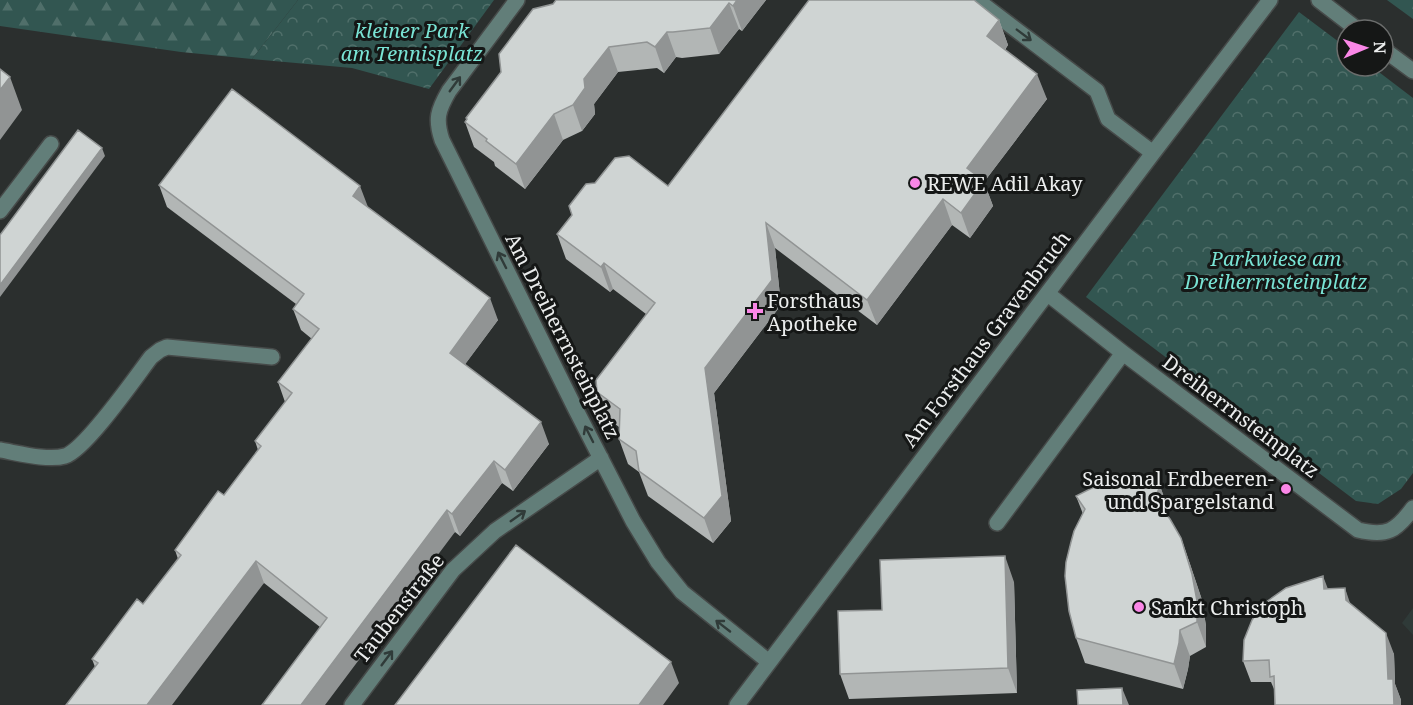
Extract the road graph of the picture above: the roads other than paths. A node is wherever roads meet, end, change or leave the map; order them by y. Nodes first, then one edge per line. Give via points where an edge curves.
1 (517, 0) edge
2 (977, 0) edge
3 (1270, 0) edge
4 (1319, 0) edge
5 (1342, 18) edge
6 (1395, 58) edge
7 (1413, 71) edge
8 (51, 144) dead end
9 (1153, 153) junction
10 (0, 211) edge
11 (1047, 294) junction
12 (1123, 353) junction
13 (272, 357) dead end
14 (0, 450) edge
15 (601, 458) junction
16 (1413, 508) edge
17 (997, 523) dead end
18 (769, 662) junction
19 (352, 705) edge
20 (737, 705) edge

15 -> 1 street, Am Dreiherrnsteinplatz via 438,129 440,105
2 -> 9 street via 1097,91 1108,118
3 - 9 street, Am Forsthaus Gravenbruch
4 - 5 street
6 - 7 street
8 - 10 street
9 - 11 street, Am Forsthaus Gravenbruch
11 - 12 street, Dreiherrnsteinplatz
11 - 18 street, Am Forsthaus Gravenbruch
12 - 16 street, Dreiherrnsteinplatz via 1358,530 1372,534 1390,531
12 - 17 street
13 - 14 street via 167,347 151,357 73,452 47,457
18 -> 15 street, Am Dreiherrnsteinplatz via 682,592 633,521
19 -> 15 street, Taubenstraße via 453,570 495,531
18 - 20 street, Am Forsthaus Gravenbruch

